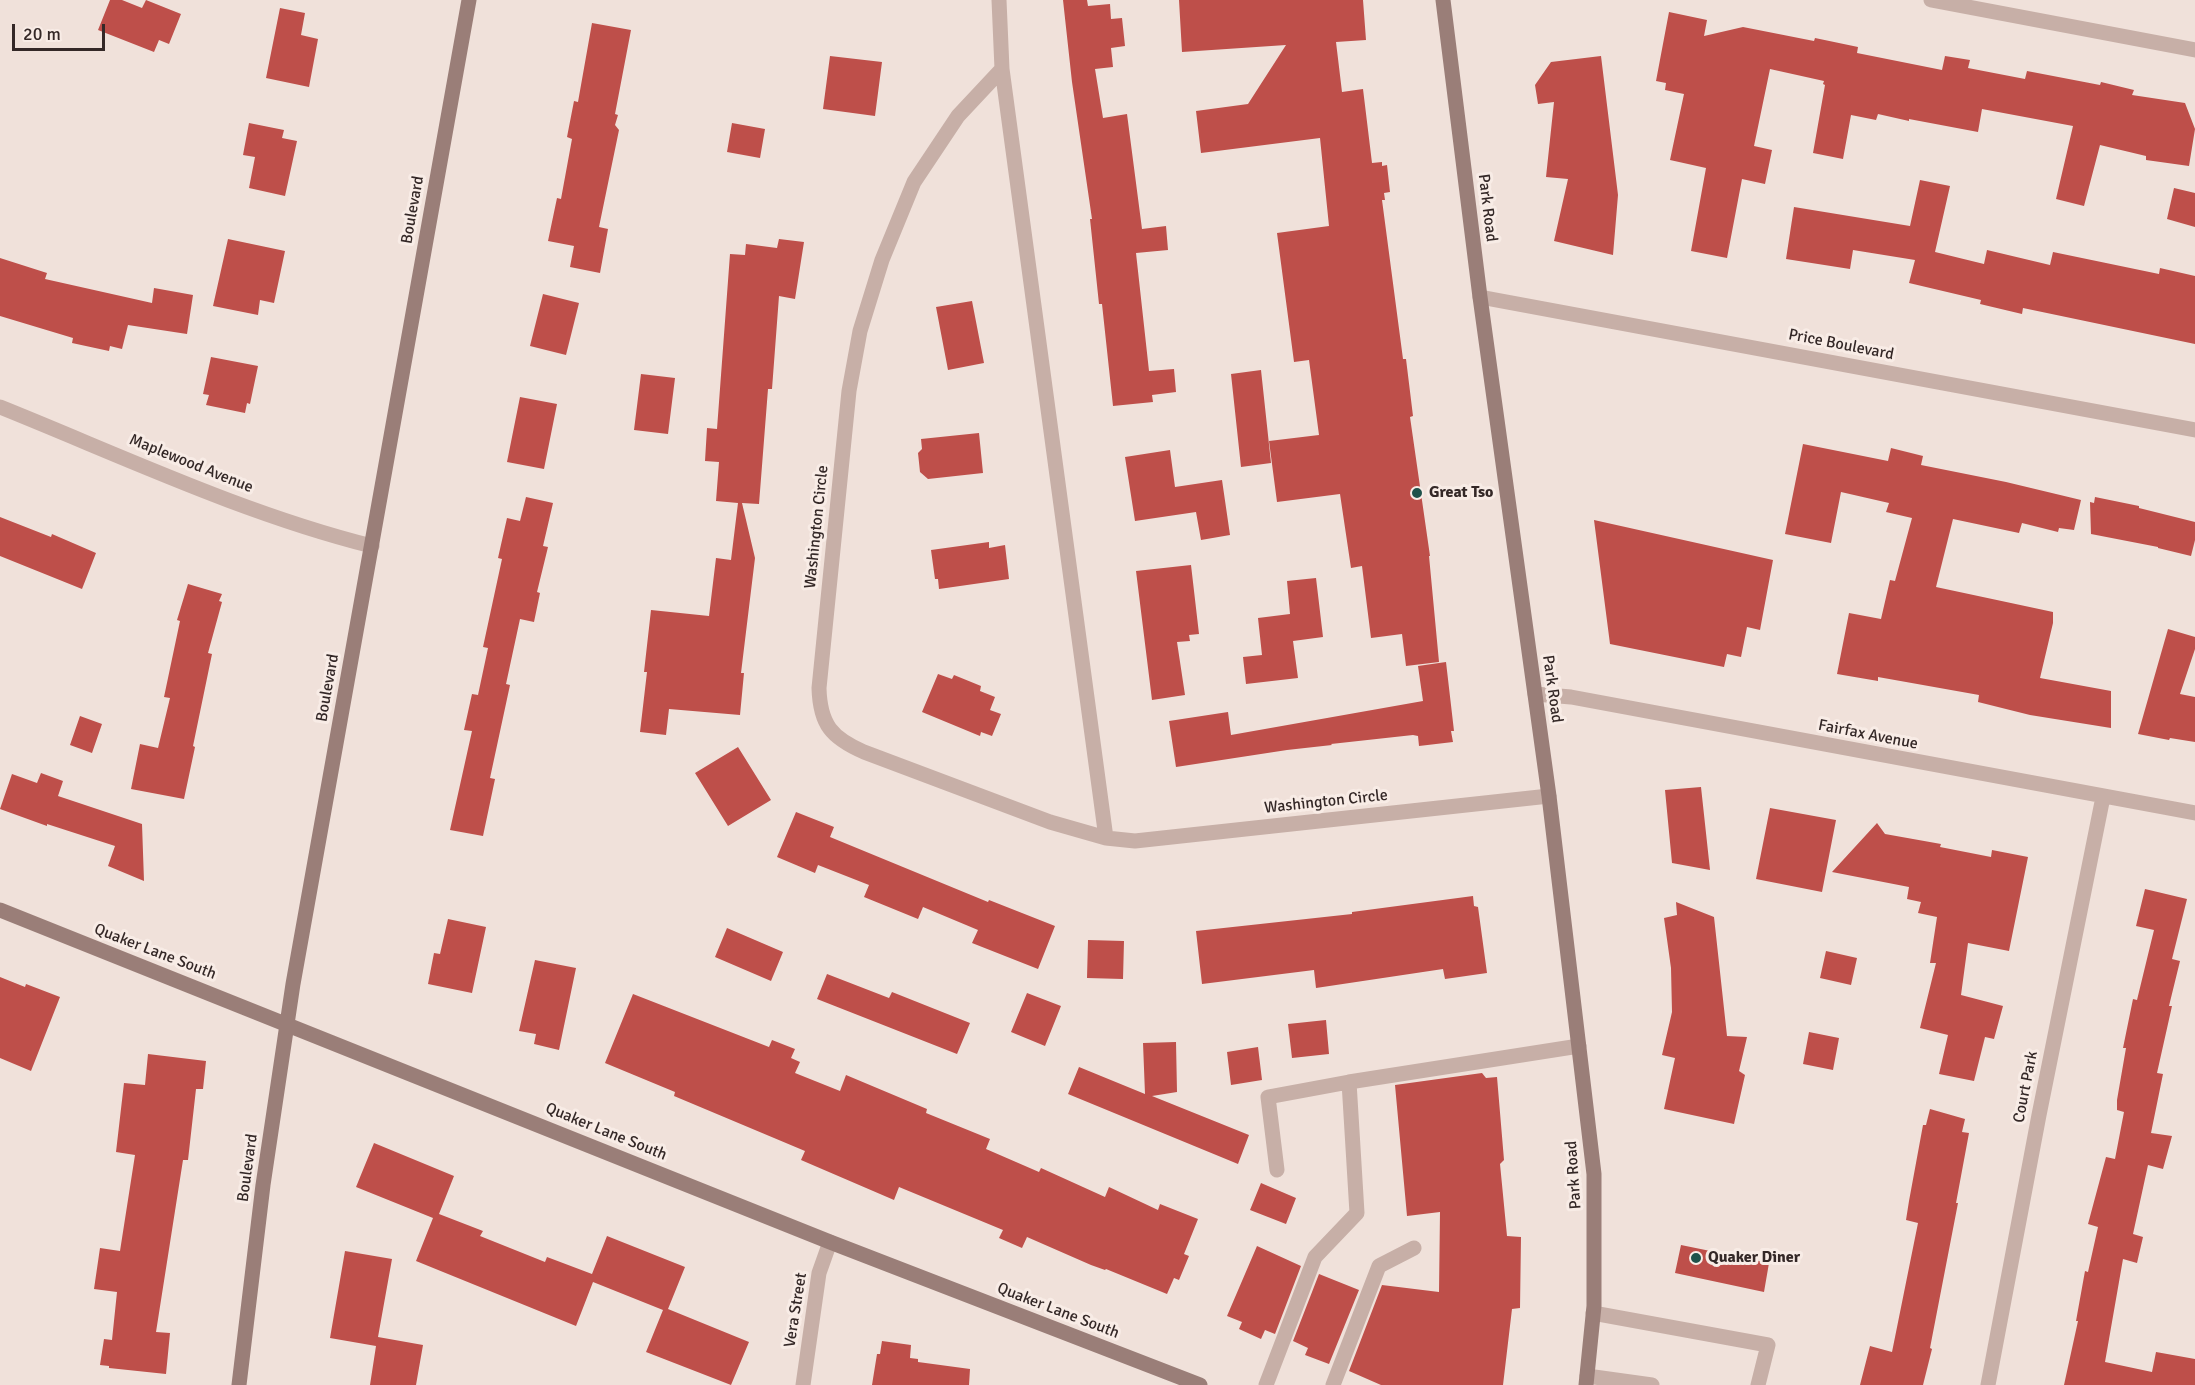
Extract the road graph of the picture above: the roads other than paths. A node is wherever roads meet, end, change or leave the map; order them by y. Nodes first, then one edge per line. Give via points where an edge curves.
1 (469, 0) edge
2 (999, 0) edge
3 (1443, 0) edge
4 (1931, 0) edge
5 (2195, 50) edge
6 (1002, 69) junction
7 (1480, 297) junction
8 (0, 407) edge
9 (2195, 430) edge
10 (372, 546) junction
11 (1535, 694) junction
12 (1549, 795) junction
13 (2103, 797) junction
14 (2195, 813) edge
15 (1106, 838) junction
16 (0, 910) edge
17 (287, 1024) junction
18 (1579, 1046) junction
19 (1349, 1082) junction
20 (1277, 1170) dead end
21 (830, 1242) junction
22 (1414, 1248) dead end
23 (1593, 1313) junction
24 (1586, 1380) edge
25 (239, 1385) edge
26 (803, 1385) edge
27 (1200, 1385) edge
28 (1266, 1385) edge
29 (1333, 1385) edge
30 (1652, 1385) edge
31 (1758, 1385) edge
32 (1988, 1385) edge

1 - 10 main road, Boulevard
2 - 6 street
3 - 7 main road, Park Road
4 - 5 street
6 - 15 street
6 - 15 street, Washington Circle via 958,116 914,182 882,260 860,331 849,391 819,704 824,721 846,744 1050,822
7 - 9 street, Price Boulevard
7 - 11 main road, Park Road
8 - 10 street, Maplewood Avenue via 225,498
10 - 17 main road, Boulevard
11 - 12 main road, Park Road
11 - 13 street, Fairfax Avenue via 1571,697
12 - 15 street, Washington Circle via 1135,841
12 - 18 main road, Park Road
13 - 14 street, Fairfax Avenue
13 - 32 street, Court Park
16 - 17 main road, Quaker Lane South
17 - 21 main road, Quaker Lane South
17 - 25 main road, Boulevard
18 - 19 street
18 - 23 main road, Park Road via 1594,1174
19 - 20 street via 1268,1097
19 - 28 street via 1357,1213 1315,1257
21 - 26 street, Vera Street via 819,1274
21 - 27 main road, Quaker Lane South
22 - 29 street via 1379,1266
23 - 24 main road, Park Road
23 - 31 street via 1768,1345
24 - 30 street

